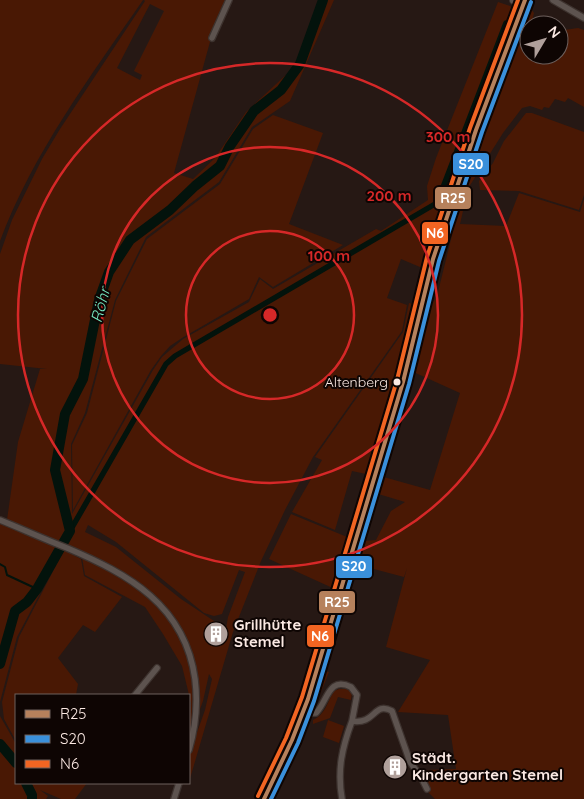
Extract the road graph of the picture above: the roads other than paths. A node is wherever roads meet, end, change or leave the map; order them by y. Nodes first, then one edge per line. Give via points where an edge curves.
1 (229, 0) edge
2 (514, 0) edge
3 (554, 0) edge
4 (525, 1) edge
5 (584, 18) edge
6 (212, 38) dead end
7 (0, 520) edge
8 (156, 668) dead end
9 (136, 694) edge
10 (302, 714) junction
11 (352, 721) junction
12 (190, 746) edge
13 (179, 784) edge
14 (427, 789) dead end
15 (174, 799) edge
16 (264, 799) edge
17 (342, 799) edge

1 - 6 street
2 - 4 main road
3 - 5 street
4 - 10 main road via 476,130 433,258 414,342 383,451
7 - 12 street via 98,561 129,578 166,611 185,642 192,662 196,689 195,727
8 - 9 street
10 - 11 street via 316,713 333,687 345,684 357,695
10 - 16 main road
11 - 14 street via 369,719 380,708 392,711 410,762
11 - 17 street via 340,766
13 - 15 street

